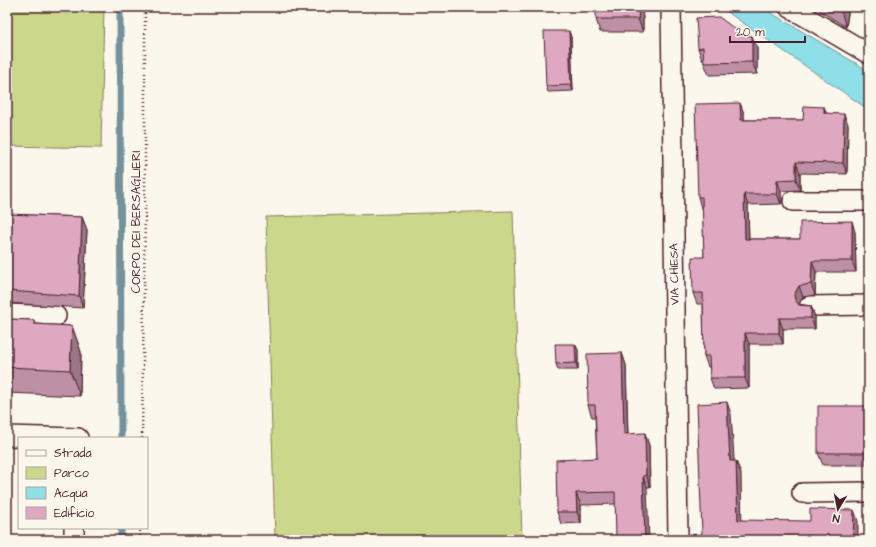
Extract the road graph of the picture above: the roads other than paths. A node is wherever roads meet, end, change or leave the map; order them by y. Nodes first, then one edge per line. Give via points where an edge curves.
1 (671, 7) edge
2 (789, 7) edge
3 (869, 54) edge
4 (794, 201) dead end
5 (869, 201) edge
6 (869, 305) edge
7 (809, 306) edge
8 (7, 314) edge
9 (56, 316) dead end
10 (7, 436) edge
11 (42, 437) edge
12 (869, 492) edge
13 (802, 493) dead end
14 (74, 529) edge
15 (74, 540) edge
16 (678, 540) edge

1 - 16 street, VIA CHIESA
2 - 3 street
4 - 5 street
6 - 7 street
8 - 9 street
10 - 11 street
12 - 13 street
14 - 15 street

